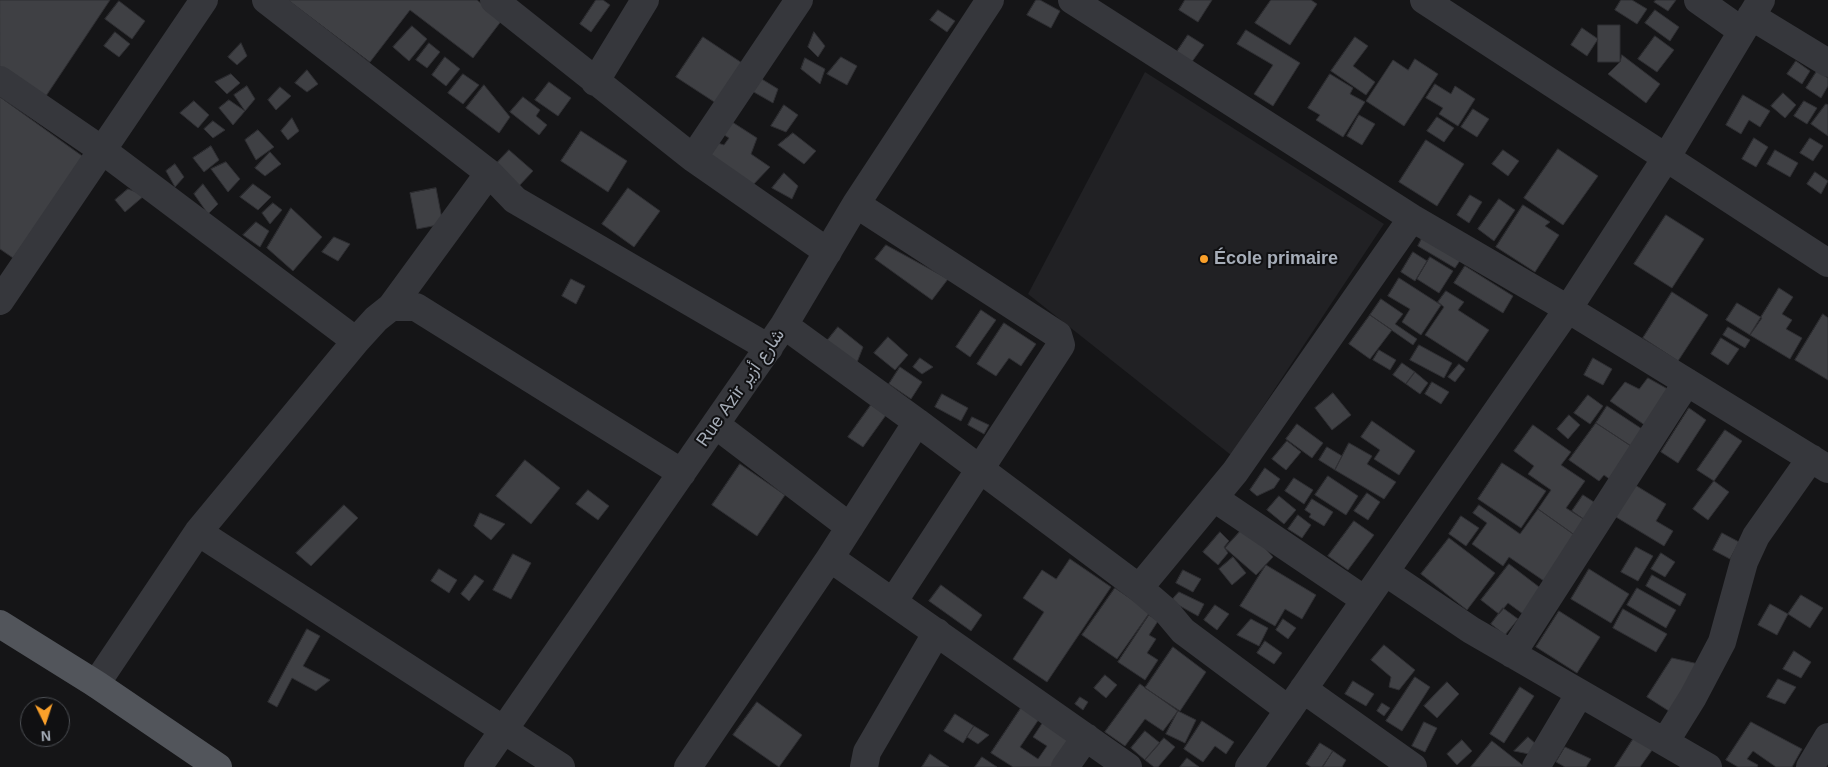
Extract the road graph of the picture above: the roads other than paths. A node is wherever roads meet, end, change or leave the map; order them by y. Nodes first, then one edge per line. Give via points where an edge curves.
1 (204, 0) edge
2 (266, 0) edge
3 (494, 0) edge
4 (645, 0) edge
5 (798, 0) edge
6 (990, 0) edge
7 (1072, 0) edge
8 (1424, 0) edge
9 (1698, 0) edge
10 (1751, 16) edge
11 (1828, 63) edge
12 (0, 80) edge
13 (596, 82) junction
14 (102, 150) junction
15 (692, 158) junction
16 (1666, 158) junction
17 (489, 173) junction
18 (856, 204) junction
19 (1412, 218) junction
20 (828, 252) junction
21 (1828, 263) edge
22 (0, 301) edge
23 (390, 307) junction
24 (1568, 309) junction
25 (784, 325) junction
26 (356, 341) junction
27 (769, 348) junction
28 (1686, 382) junction
29 (918, 422) junction
30 (716, 425) junction
31 (1820, 464) edge
32 (979, 469) junction
33 (682, 473) junction
34 (1214, 498) junction
35 (850, 527) junction
36 (198, 532) junction
37 (830, 558) junction
38 (1384, 572) junction
39 (1140, 588) junction
40 (1365, 600) junction
41 (893, 602) junction
42 (0, 624) edge
43 (937, 632) junction
44 (1512, 654) junction
45 (96, 684) junction
46 (1580, 693) junction
47 (1296, 700) junction
48 (504, 730) junction
49 (1086, 737) junction
50 (1828, 737) edge
51 (1665, 742) junction
52 (218, 767) edge
53 (478, 767) edge
54 (561, 767) edge
55 (688, 767) edge
56 (864, 767) edge
57 (1064, 767) edge
58 (1128, 767) edge
59 (1249, 767) edge
60 (1413, 767) edge
61 (1536, 767) edge
62 (1708, 767) edge
63 (1810, 767) edge

1 - 14 street
2 - 17 street
3 - 13 street
4 - 13 street
5 - 15 street
6 - 18 street, Rue Azir شارع أزير
7 - 19 street
8 - 16 street
9 - 10 street
10 - 11 street
10 - 16 street
12 - 14 street
13 - 15 street
14 - 22 street
14 - 26 street
15 - 20 street
16 - 21 street
16 - 24 street
17 - 23 street
17 - 27 street via 515,200
18 - 20 street, Rue Azir شارع أزير
18 - 32 street via 1058,335 1061,340 1061,345
19 - 24 street
19 - 34 street
20 - 25 street, Rue Azir شارع أزير
23 - 26 street
23 - 33 street via 416,307
24 - 28 street
24 - 38 street
25 - 27 street, Rue Azir شارع أزير
25 - 29 street
26 - 36 street
27 - 30 street, Rue Azir شارع أزير
28 - 31 street
28 - 44 street
29 - 32 street
29 - 35 street
30 - 33 street, Rue Azir شارع أزير
30 - 35 street
31 - 51 street via 1756,536 1744,562 1722,642
32 - 39 street
32 - 41 street
33 - 48 street, Rue Azir شارع أزير
34 - 39 street
34 - 40 street
35 - 37 street
36 - 45 street
36 - 48 street
37 - 41 street
37 - 55 street
38 - 40 street
38 - 44 street
39 - 47 street via 1183,631
40 - 47 street
41 - 43 street
42 - 45 main road
43 - 49 street
43 - 56 street via 868,752
44 - 46 street
45 - 52 main road
46 - 51 street
46 - 61 street
47 - 59 street
47 - 60 street
48 - 53 street, Rue Azir شارع أزير
48 - 54 street
49 - 57 street
49 - 58 street
50 - 63 street
51 - 62 street

